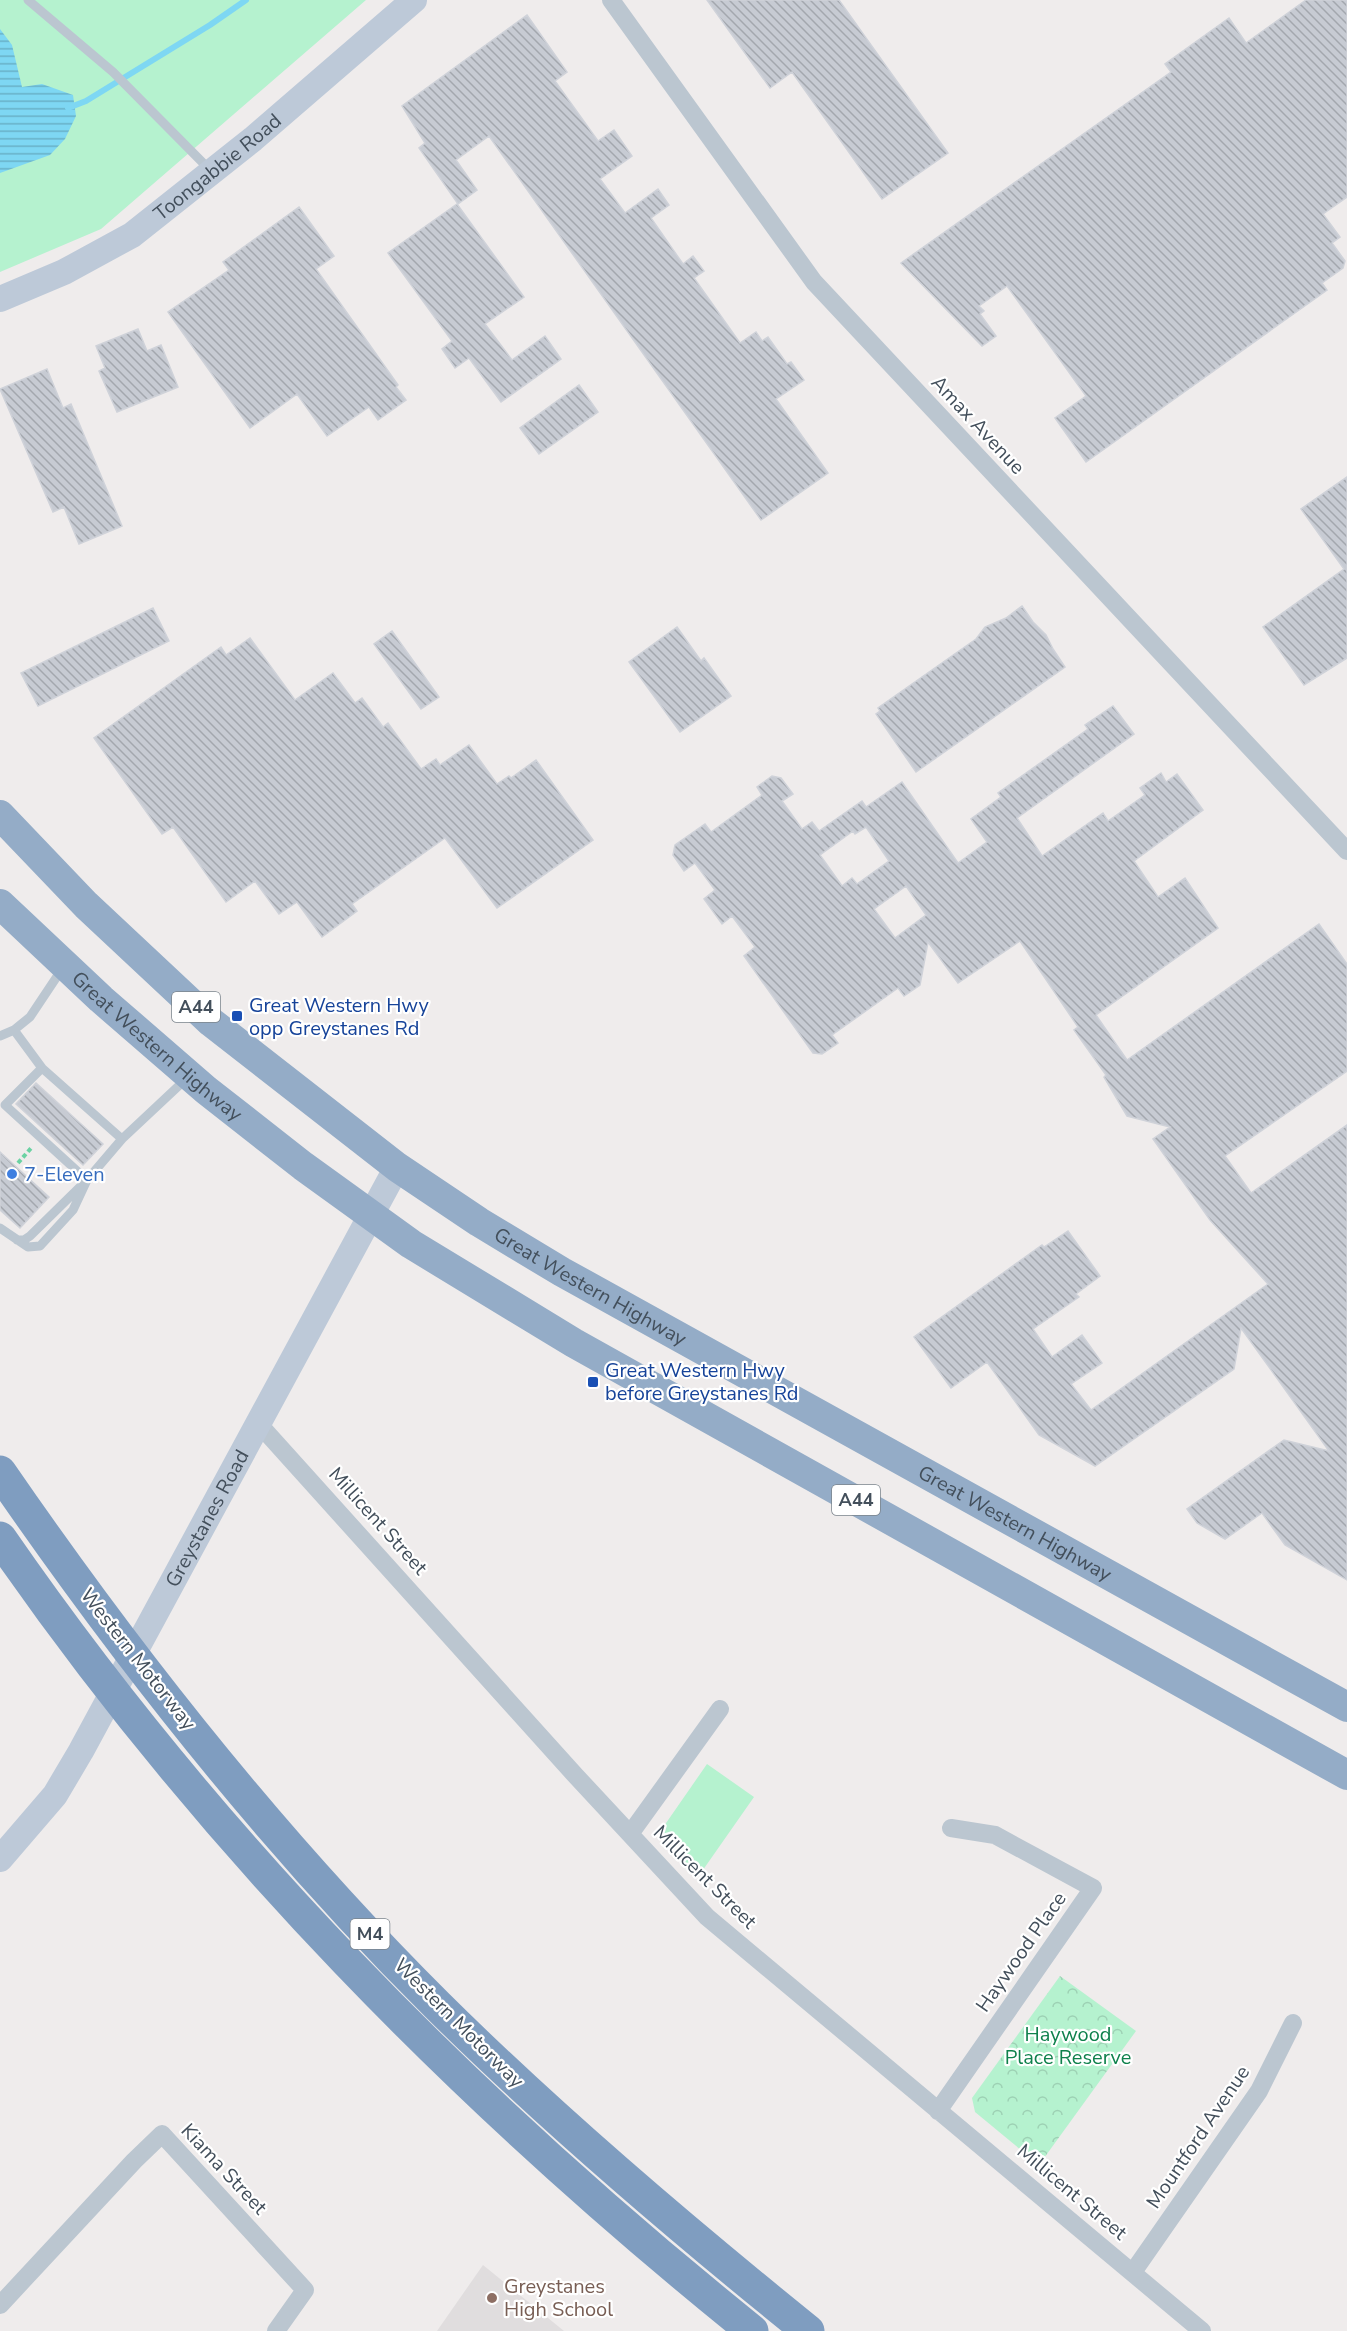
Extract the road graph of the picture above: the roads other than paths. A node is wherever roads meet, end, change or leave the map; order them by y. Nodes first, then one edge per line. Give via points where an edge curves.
1 (28, 0) edge
2 (414, 0) edge
3 (611, 0) edge
4 (212, 172) junction
5 (0, 299) edge
6 (0, 815) edge
7 (1347, 851) edge
8 (0, 904) edge
9 (65, 965) junction
10 (14, 1030) junction
11 (0, 1036) edge
12 (42, 1068) junction
13 (189, 1075) junction
14 (3, 1102) edge
15 (122, 1139) junction
16 (397, 1167) junction
17 (87, 1180) junction
18 (370, 1216) junction
19 (0, 1228) edge
20 (17, 1240) junction
21 (258, 1423) junction
22 (0, 1472) edge
23 (0, 1538) edge
24 (1347, 1707) edge
25 (720, 1709) dead end
26 (1347, 1774) edge
27 (951, 1828) dead end
28 (630, 1834) junction
29 (0, 1859) edge
30 (1293, 2023) dead end
31 (938, 2111) junction
32 (1133, 2272) junction
33 (0, 2305) edge
34 (276, 2331) edge
35 (752, 2331) edge
36 (808, 2331) edge
37 (1202, 2331) edge

1 - 4 lane via 113,72
2 - 4 main road, Toongabbie Road
3 - 7 street, Amax Avenue via 814,282
4 - 5 main road, Toongabbie Road via 132,235 64,272
6 - 16 highway, Great Western Highway / A44 via 86,905 211,1022
8 - 9 highway, Great Western Highway / A44
9 - 10 lane via 30,1017
9 - 13 highway, Great Western Highway / A44
10 - 11 lane
10 - 12 lane
12 - 14 lane
12 - 15 lane
13 - 15 lane
13 - 18 highway, Great Western Highway / A44
14 - 17 lane
15 - 17 lane
16 - 18 main road, Greystanes Road
16 - 24 highway, Great Western Highway / A44 via 562,1272
17 - 20 lane via 30,1236
17 - 20 lane via 73,1210 40,1246 28,1247
18 - 21 main road, Greystanes Road
18 - 26 highway, Great Western Highway / A44 via 460,1276 574,1343
19 - 20 lane
21 - 28 street, Millicent Street
21 - 29 main road, Greystanes Road via 55,1795
22 - 36 highway, Western Motorway / M4 via 111,1628 179,1713 284,1840 386,1952 598,2157
23 - 35 highway, Western Motorway / M4 via 72,1639 184,1781 348,1964 545,2157
25 - 28 street
27 - 31 street, Haywood Place via 995,1834 1093,1888
28 - 31 street, Millicent Street via 707,1917
30 - 32 street, Mountford Avenue via 1259,2091
31 - 32 street, Millicent Street
32 - 37 street, Millicent Street
33 - 34 street, Kiama Street via 162,2134 305,2290

